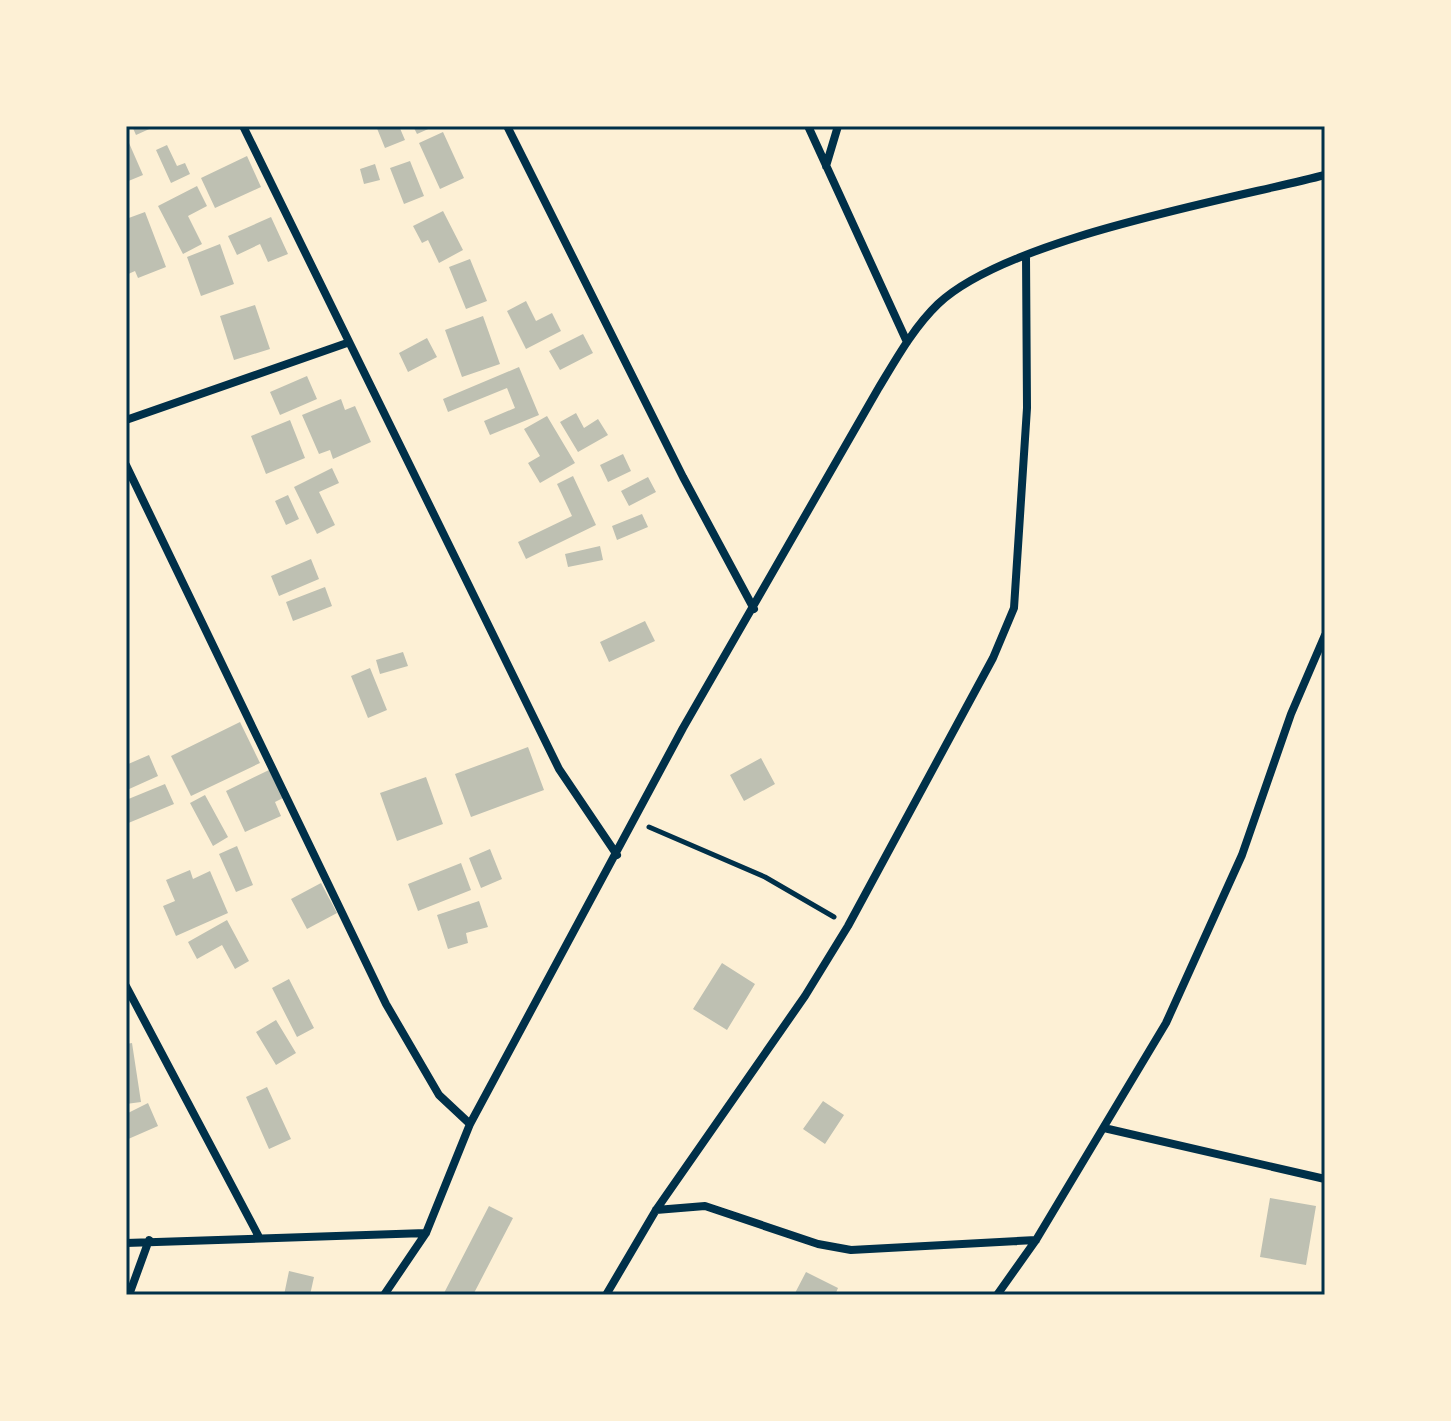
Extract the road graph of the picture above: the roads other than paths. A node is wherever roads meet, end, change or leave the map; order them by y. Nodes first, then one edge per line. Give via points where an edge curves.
1 (243, 126) edge
2 (507, 126) edge
3 (808, 126) edge
4 (838, 126) edge
5 (826, 166) junction
6 (1325, 175) edge
7 (1026, 255) junction
8 (907, 342) junction
9 (347, 343) junction
10 (126, 420) edge
11 (126, 465) edge
12 (754, 609) junction
13 (1325, 635) edge
14 (617, 855) junction
15 (126, 986) edge
16 (470, 1124) junction
17 (1104, 1128) junction
18 (1325, 1179) edge
19 (656, 1210) junction
20 (426, 1233) junction
21 (259, 1237) junction
22 (149, 1240) junction
23 (1036, 1240) junction
24 (126, 1243) edge
25 (129, 1295) edge
26 (384, 1295) edge
27 (606, 1295) edge
28 (997, 1295) edge

1 - 9 street
2 - 12 street
3 - 5 street
4 - 5 street
5 - 8 street
6 - 7 street
7 - 8 street via 976,277 938,304
7 - 19 street via 1027,408 1014,608 993,658 848,926
8 - 12 street via 780,553
9 - 10 street
9 - 14 street via 559,769
11 - 16 street via 386,1004 439,1095
12 - 14 street via 683,728
13 - 17 street via 1242,855 1166,1023
14 - 16 street
15 - 21 street
16 - 20 street
17 - 18 street
17 - 23 street
19 - 23 street via 705,1206 851,1250
19 - 27 street
20 - 21 street
20 - 26 street
21 - 22 street
22 - 24 street
22 - 25 street
23 - 28 street

